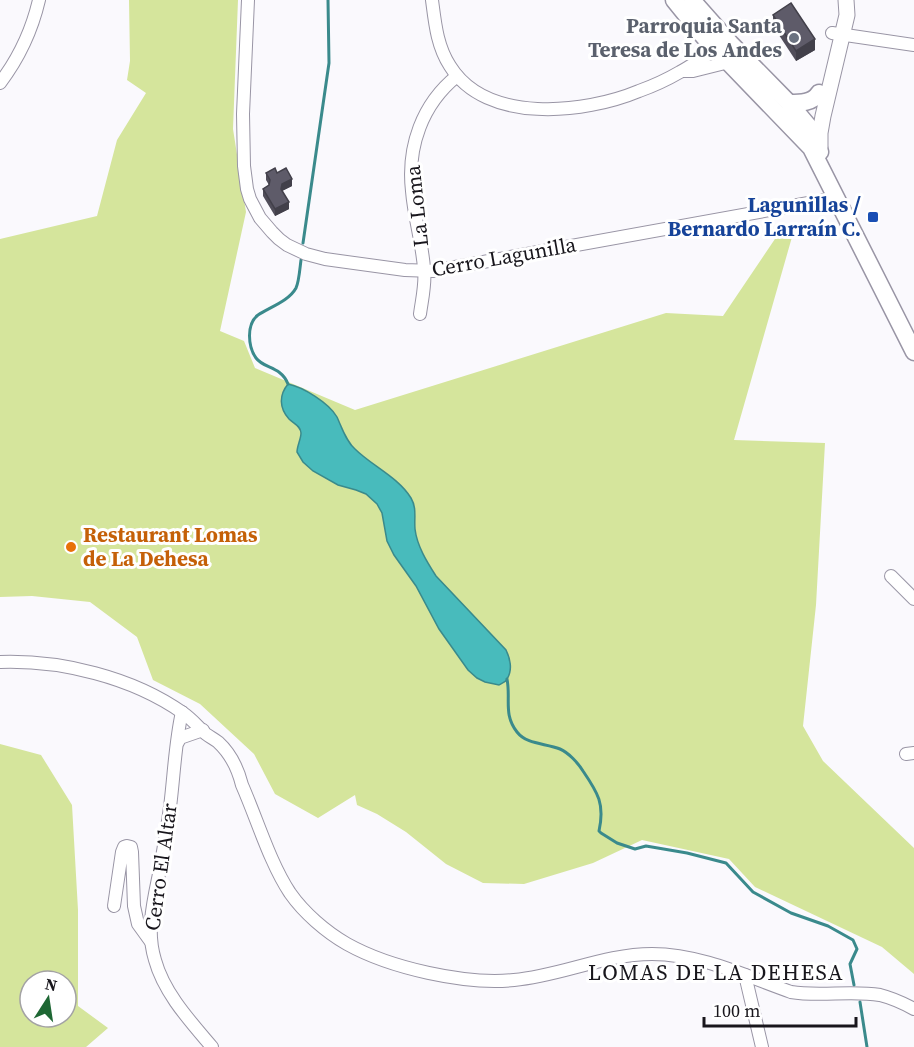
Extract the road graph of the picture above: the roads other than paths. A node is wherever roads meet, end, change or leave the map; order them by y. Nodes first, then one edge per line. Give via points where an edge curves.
1 (39, 0) edge
2 (248, 0) edge
3 (432, 0) edge
4 (674, 0) edge
5 (692, 0) edge
6 (845, 0) edge
7 (838, 34) junction
8 (914, 45) edge
9 (724, 47) junction
10 (729, 63) junction
11 (682, 71) junction
12 (457, 76) junction
13 (0, 82) edge
14 (819, 93) junction
15 (789, 103) junction
16 (810, 128) junction
17 (818, 155) junction
18 (836, 198) junction
19 (424, 272) junction
20 (420, 314) dead end
21 (914, 352) edge
22 (891, 576) dead end
23 (914, 599) edge
24 (0, 662) edge
25 (182, 712) junction
26 (205, 733) junction
27 (178, 742) junction
28 (114, 906) dead end
29 (151, 942) junction
30 (745, 975) junction
31 (914, 1010) edge
32 (212, 1047) edge
33 (762, 1047) edge

1 - 13 street via 23,45
2 - 19 street, Cerro Lagunilla via 243,149 247,189 260,218 279,239 306,254
3 - 12 street via 439,44
4 - 9 main road via 687,18
5 - 9 main road
6 - 7 street via 836,14
7 - 8 street
7 - 14 street
7 - 17 street
9 - 10 main road
9 - 11 street
9 - 15 main road
10 - 11 street
10 - 17 main road
11 - 12 street via 619,98 548,108 500,104
12 - 19 street, La Loma via 429,107 412,157 411,188
14 - 15 main road via 810,100
14 - 16 street
15 - 16 main road
16 - 17 main road
17 - 18 main road
18 - 19 street, Cerro Lagunilla
18 - 21 main road
19 - 20 street, La Loma
22 - 23 street
24 - 25 street via 50,664 106,677 152,694
25 - 26 street
25 - 27 street, Cerro El Altar
26 - 27 street via 180,738
26 - 30 street via 219,743 239,771 291,894 307,913 347,944 429,973 482,981 548,975 620,957 650,954 697,959
27 - 29 street, Cerro El Altar via 150,921
28 - 29 street via 122,852 124,847 131,847 134,906 138,924
29 - 32 street, Cerro El Altar via 161,977
30 - 31 street via 791,992 880,995
30 - 33 street

